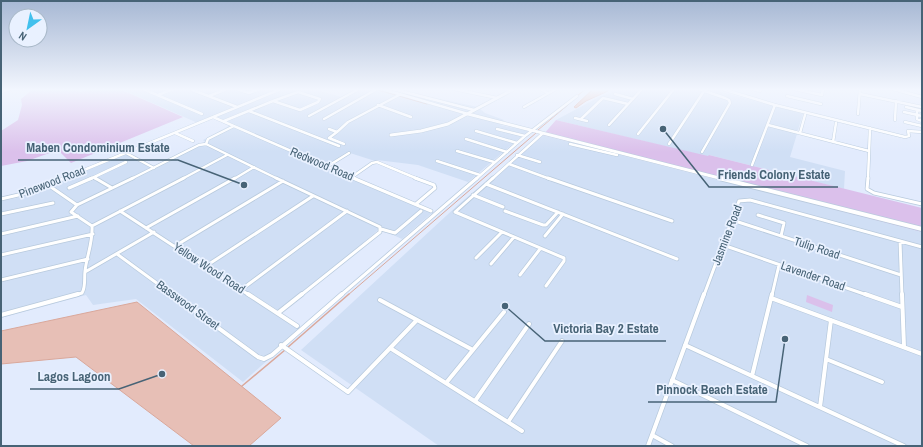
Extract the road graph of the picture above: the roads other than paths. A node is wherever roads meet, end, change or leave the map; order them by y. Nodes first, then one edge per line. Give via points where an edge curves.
1 (192, 110) edge
2 (230, 110) edge
3 (320, 110) edge
4 (340, 110) edge
5 (369, 110) edge
6 (391, 110) edge
7 (454, 110) edge
8 (474, 110) edge
9 (560, 110) edge
10 (591, 110) edge
11 (623, 110) edge
12 (657, 110) edge
13 (692, 110) edge
14 (726, 110) edge
15 (773, 110) edge
16 (795, 110) edge
17 (858, 110) edge
18 (896, 110) edge
19 (917, 110) joint
20 (249, 111) joint
21 (922, 111) edge
22 (904, 112) dead end
23 (202, 114) dead end
24 (468, 114) junction
25 (858, 114) dead end
26 (805, 115) dead end
27 (917, 115) junction
28 (309, 116) dead end
29 (922, 116) edge
30 (213, 117) junction
31 (411, 117) dead end
32 (575, 118) dead end
33 (324, 119) dead end
34 (581, 119) junction
35 (895, 120) dead end
36 (587, 121) dead end
37 (922, 121) edge
38 (224, 122) junction
39 (905, 122) dead end
40 (836, 123) dead end
41 (609, 125) dead end
42 (768, 125) junction
43 (234, 126) junction
44 (922, 126) edge
45 (870, 128) junction
46 (328, 129) dead end
47 (497, 129) dead end
48 (476, 131) dead end
49 (533, 131) junction
50 (337, 132) junction
51 (922, 132) edge
52 (174, 133) junction
53 (541, 133) junction
54 (800, 133) junction
55 (638, 134) dead end
56 (391, 135) dead end
57 (525, 136) junction
58 (466, 139) dead end
59 (193, 141) dead end
60 (833, 142) junction
61 (517, 143) junction
62 (206, 144) junction
63 (344, 144) dead end
64 (570, 144) dead end
65 (669, 144) dead end
66 (580, 145) junction
67 (338, 146) dead end
68 (457, 151) dead end
69 (577, 151) dead end
70 (868, 151) junction
71 (507, 152) junction
72 (702, 152) dead end
73 (126, 153) junction
74 (349, 153) dead end
75 (227, 155) junction
76 (517, 155) junction
77 (617, 155) dead end
78 (437, 160) dead end
79 (126, 162) dead end
80 (494, 162) junction
81 (540, 162) dead end
82 (509, 164) junction
83 (752, 165) dead end
84 (328, 166) junction
85 (254, 167) junction
86 (154, 168) junction
87 (480, 175) junction
88 (94, 177) junction
89 (352, 177) junction
90 (282, 181) junction
91 (48, 184) junction
92 (486, 184) junction
93 (70, 188) dead end
94 (112, 188) junction
95 (473, 195) junction
96 (313, 196) junction
97 (1, 199) edge
98 (53, 203) dead end
99 (416, 204) junction
100 (922, 204) edge
101 (77, 205) junction
102 (503, 207) dead end
103 (120, 211) junction
104 (346, 211) junction
105 (421, 211) dead end
106 (431, 211) dead end
107 (505, 211) dead end
108 (558, 212) junction
109 (1, 214) edge
110 (564, 214) junction
111 (758, 215) dead end
112 (78, 216) junction
113 (732, 220) junction
114 (672, 221) dead end
115 (92, 226) junction
116 (146, 228) junction
117 (380, 228) junction
118 (922, 229) edge
119 (154, 232) junction
120 (502, 232) junction
121 (1, 234) edge
122 (93, 234) junction
123 (545, 236) dead end
124 (781, 236) junction
125 (514, 237) junction
126 (900, 241) junction
127 (723, 245) junction
128 (175, 246) junction
129 (922, 247) edge
130 (540, 248) junction
131 (117, 254) junction
132 (1, 255) edge
133 (476, 258) dead end
134 (88, 259) junction
135 (677, 259) dead end
136 (491, 264) dead end
137 (779, 264) junction
138 (206, 266) junction
139 (85, 272) junction
140 (901, 275) junction
141 (520, 276) dead end
142 (1, 280) edge
143 (546, 286) dead end
144 (242, 289) junction
145 (771, 298) junction
146 (380, 300) dead end
147 (902, 307) junction
148 (504, 312) dead end
149 (278, 313) junction
150 (1, 314) edge
151 (831, 320) junction
152 (416, 321) junction
153 (529, 324) dead end
154 (297, 326) dead end
155 (562, 341) dead end
156 (685, 345) junction
157 (282, 346) junction
158 (904, 347) junction
159 (390, 348) junction
160 (473, 350) junction
161 (922, 354) edge
162 (826, 359) junction
163 (752, 376) junction
164 (672, 380) junction
165 (882, 382) dead end
166 (446, 383) junction
167 (475, 401) junction
168 (820, 407) junction
169 (508, 422) junction
170 (522, 430) dead end
171 (652, 435) junction
172 (648, 446) edge
173 (672, 446) edge
174 (807, 446) edge
175 (904, 446) edge

1 - 23 street
2 - 30 street, Pinewood Road
3 - 28 street
4 - 33 street
5 - 50 street via 348,122
6 - 31 street
7 - 24 street
8 - 24 street
9 - 49 street
10 - 34 street
11 - 41 street
12 - 55 street
13 - 65 street
14 - 72 street
15 - 42 street
16 - 45 street
17 - 25 street
18 - 35 street
19 - 21 street
19 - 27 street
20 - 38 street
20 - 67 street
22 - 27 street
24 - 49 street
24 - 56 street via 431,129
26 - 54 street
27 - 29 street
27 - 37 street via 917,119
30 - 38 street, Redwood Road
30 - 52 street, Pinewood Road
32 - 34 street
34 - 36 street
38 - 43 street, Redwood Road
39 - 44 street
40 - 60 street
42 - 54 street
42 - 83 street
43 - 62 street via 208,139
43 - 84 street, Redwood Road
45 - 51 street via 905,136 909,136 910,130
45 - 70 street
46 - 50 street
47 - 57 street
48 - 61 street
49 - 53 street
49 - 57 street
50 - 63 street via 329,138
52 - 59 street
52 - 73 street, Pinewood Road
53 - 66 street
53 - 76 street
54 - 60 street
57 - 61 street
58 - 71 street
60 - 70 street
61 - 71 street
62 - 75 street
62 - 86 street via 199,145
64 - 66 street
66 - 69 street
66 - 77 street
66 - 118 street
68 - 80 street
70 - 100 street via 867,189 874,193
71 - 80 street
73 - 86 street
73 - 91 street, Pinewood Road
74 - 84 street
75 - 85 street
75 - 103 street
76 - 81 street
76 - 82 street
78 - 87 street
79 - 88 street
80 - 87 street
82 - 92 street
82 - 114 street
84 - 89 street, Redwood Road
85 - 90 street
85 - 116 street
86 - 94 street
87 - 157 street
88 - 93 street
88 - 94 street
89 - 99 street, Redwood Road
89 - 99 street via 377,162 434,185 435,188
90 - 96 street
90 - 128 street
91 - 97 street, Pinewood Road via 24,194
91 - 101 street
92 - 95 street
92 - 108 street
94 - 101 street
95 - 102 street
95 - 120 street via 455,212
96 - 104 street
96 - 138 street
98 - 109 street
99 - 106 street, Redwood Road
101 - 112 street via 71,212
103 - 115 street
103 - 116 street, Yellow Wood Road
104 - 117 street
104 - 144 street
105 - 117 street via 395,233
107 - 108 street via 543,225
108 - 110 street
110 - 123 street
110 - 135 street
111 - 124 street via 784,223
112 - 115 street
112 - 121 street
113 - 124 street, Tulip Road
113 - 126 street, Jasmine Road via 739,201 750,200
113 - 127 street, Jasmine Road
115 - 122 street
116 - 119 street, Yellow Wood Road
117 - 149 street via 380,232
119 - 128 street, Yellow Wood Road
119 - 131 street
120 - 125 street
120 - 133 street
122 - 132 street
122 - 134 street
124 - 140 street, Tulip Road
125 - 130 street
125 - 136 street
126 - 129 street, Jasmine Road
126 - 140 street
127 - 137 street, Lavender Road
127 - 156 street, Jasmine Road
128 - 138 street, Yellow Wood Road
130 - 141 street
130 - 143 street via 564,258
131 - 139 street
131 - 157 street, Basswood Street via 258,357 267,358
134 - 139 street
134 - 142 street
137 - 145 street
137 - 147 street, Lavender Road
138 - 144 street, Yellow Wood Road
139 - 150 street via 85,290 82,293
140 - 147 street
144 - 149 street, Yellow Wood Road
145 - 151 street
145 - 163 street
146 - 152 street
147 - 158 street
148 - 160 street
149 - 154 street, Yellow Wood Road
151 - 158 street
151 - 162 street
152 - 159 street
152 - 160 street
153 - 167 street
155 - 169 street
156 - 163 street
156 - 164 street, Jasmine Road
157 - 159 street via 348,392
158 - 161 street
159 - 166 street
160 - 166 street
162 - 165 street
162 - 168 street
163 - 168 street
164 - 171 street, Jasmine Road
164 - 174 street
166 - 167 street
167 - 169 street
168 - 175 street
169 - 170 street
171 - 172 street, Jasmine Road
171 - 173 street

